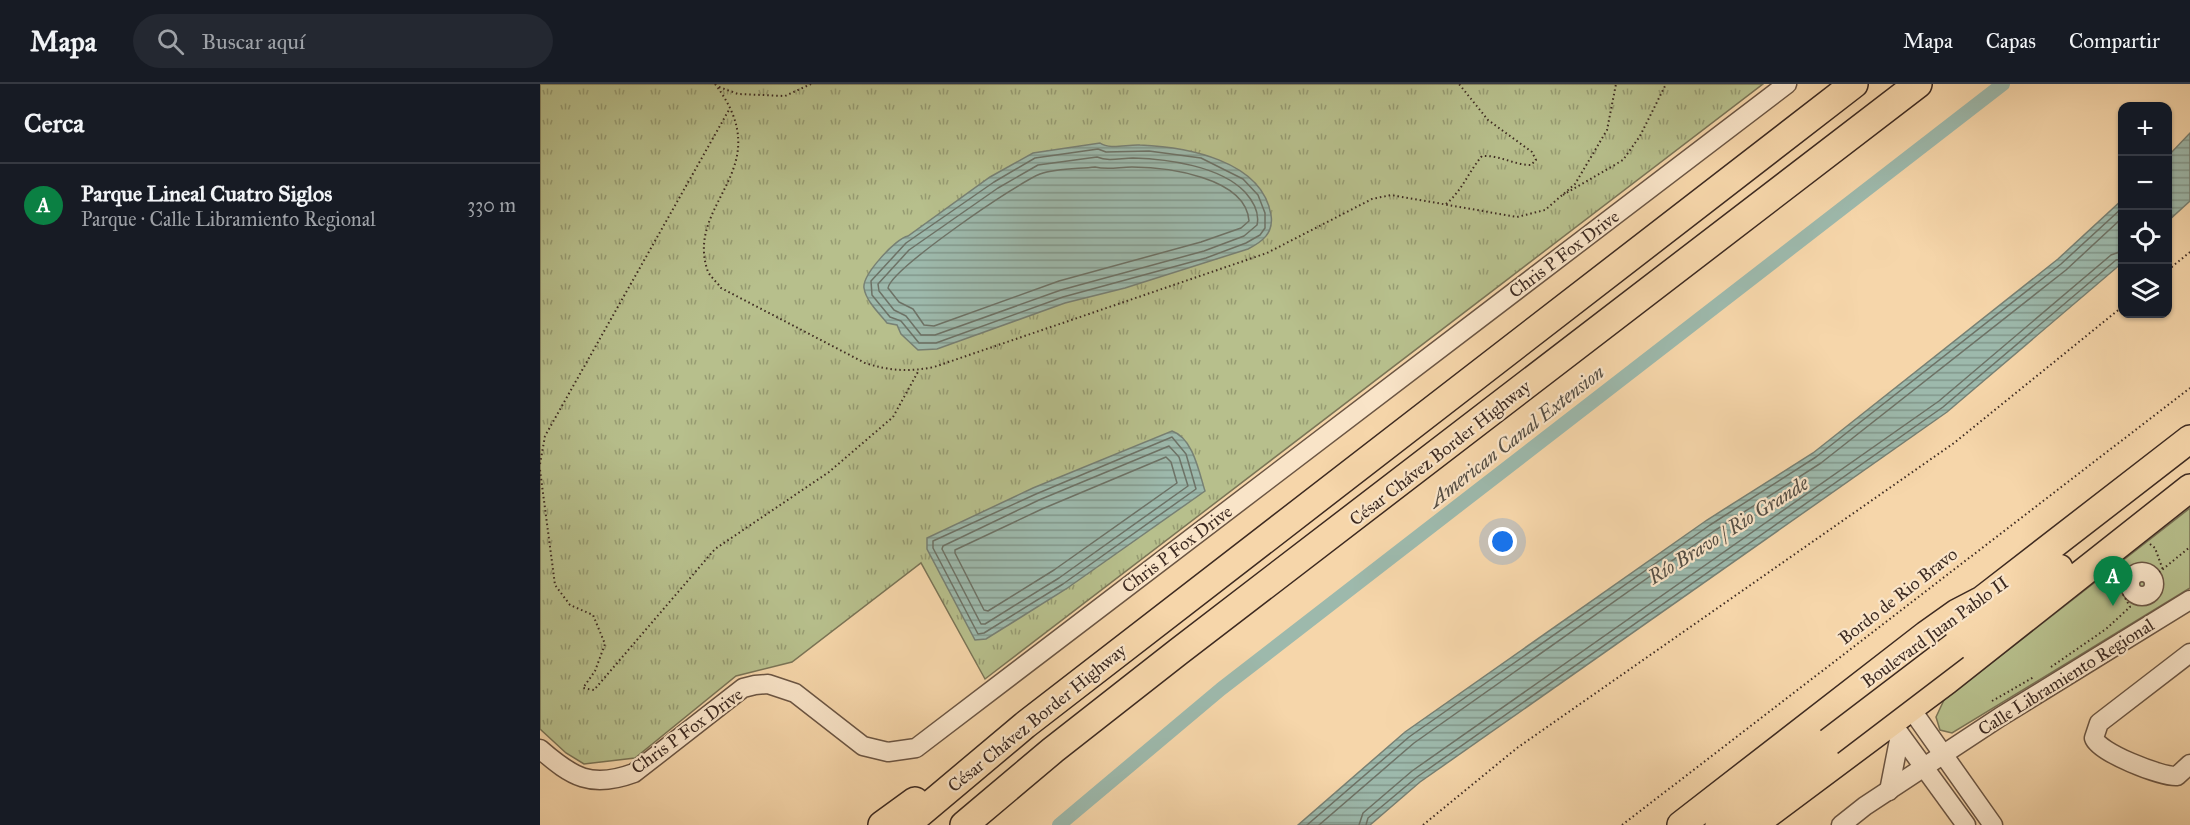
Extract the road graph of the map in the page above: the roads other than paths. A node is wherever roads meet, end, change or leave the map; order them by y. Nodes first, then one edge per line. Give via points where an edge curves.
1 (1787, 84) edge
2 (1854, 84) edge
3 (1918, 84) edge
4 (2190, 439) edge
5 (2190, 470) edge
6 (2190, 489) edge
7 (1982, 600) junction
8 (2188, 605) edge
9 (2190, 653) edge
10 (1927, 655) junction
11 (1946, 681) junction
12 (1883, 689) junction
13 (1901, 722) junction
14 (1025, 724) junction
15 (1834, 726) junction
16 (540, 749) edge
17 (1053, 750) junction
18 (1852, 752) junction
19 (1943, 755) junction
20 (2190, 764) edge
21 (1924, 768) junction
22 (1889, 791) junction
23 (1685, 822) edge
24 (882, 825) edge
25 (906, 825) edge
26 (964, 825) edge
27 (980, 825) edge
28 (1719, 825) edge
29 (1753, 825) edge
30 (1841, 825) edge
31 (1966, 825) edge
32 (1993, 825) edge

1 - 16 street, Chris P Fox Drive via 915,748 888,752 863,746 808,701 768,684 743,688 634,773 619,779 581,778
2 - 14 highway, César Chávez Border Highway
3 - 17 highway, César Chávez Border Highway
4 - 7 highway, Boulevard Juan Pablo II
5 - 28 highway, Boulevard Juan Pablo II, bridge
6 - 11 highway
7 - 10 highway via 1968,622
7 - 23 highway, Boulevard Juan Pablo II via 1926,635
8 - 19 street, Calle Libramiento Regional
9 - 20 street via 2099,723 2094,732 2095,743 2103,750 2165,775 2177,776
10 - 11 highway via 1921,668 1925,676 1933,681
10 - 12 highway
11 - 13 highway
12 - 13 street
12 - 15 highway
13 - 18 highway
13 - 19 street
13 - 21 street
13 - 22 street
14 - 24 highway
14 - 25 highway, César Chávez Border Highway
15 - 18 highway via 1849,731
15 - 23 highway via 1732,804
17 - 26 highway, César Chávez Border Highway
17 - 27 highway
18 - 29 highway
19 - 21 street, Calle Libramiento Regional
19 - 32 street
21 - 22 street, Calle Libramiento Regional
21 - 31 street
22 - 30 street, Calle Libramiento Regional

